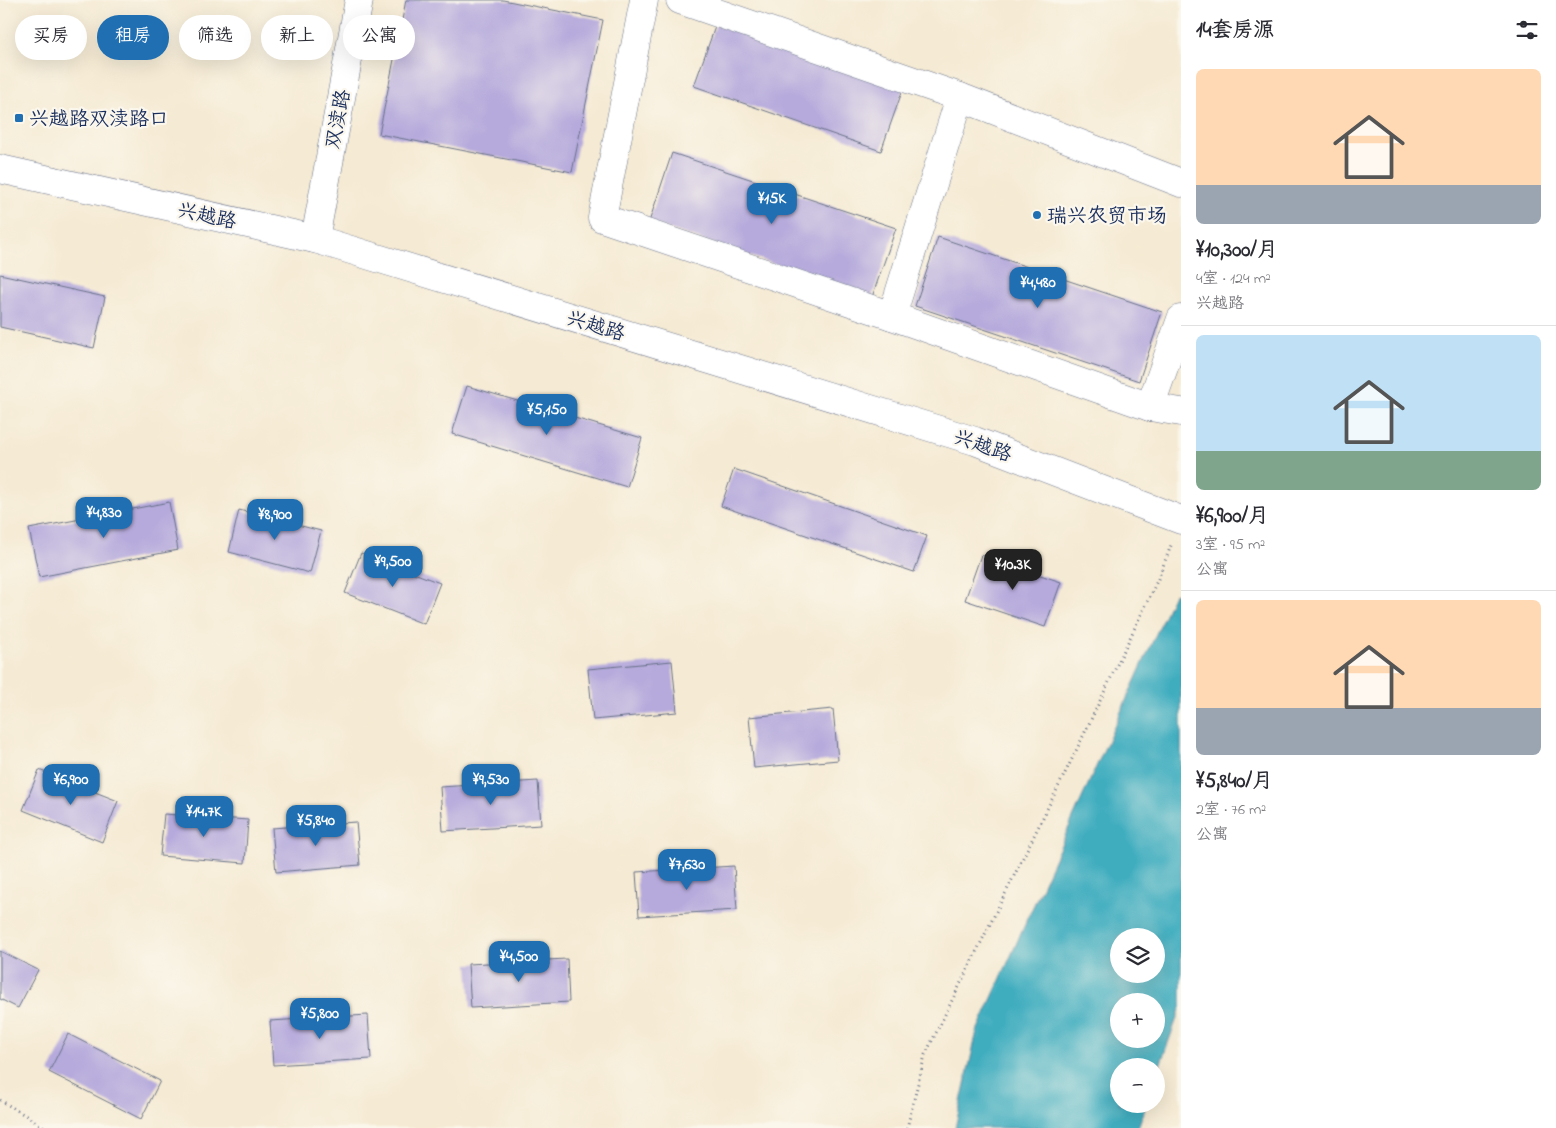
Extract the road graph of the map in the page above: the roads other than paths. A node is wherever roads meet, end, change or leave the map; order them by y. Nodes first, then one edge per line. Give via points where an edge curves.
1 (359, 0) edge
2 (644, 0) edge
3 (680, 0) edge
4 (960, 97) junction
5 (0, 170) edge
6 (1181, 183) edge
7 (315, 239) junction
8 (892, 316) junction
9 (1181, 319) edge
10 (1150, 407) junction
11 (1181, 412) edge
12 (1178, 529) edge

1 - 7 street, 双渎路
2 - 8 street via 602,218
3 - 4 street
4 - 6 street
4 - 8 street
5 - 7 street, 兴越路
7 - 12 street, 兴越路 via 975,441 1070,477
8 - 10 street
9 - 10 street
10 - 11 street

